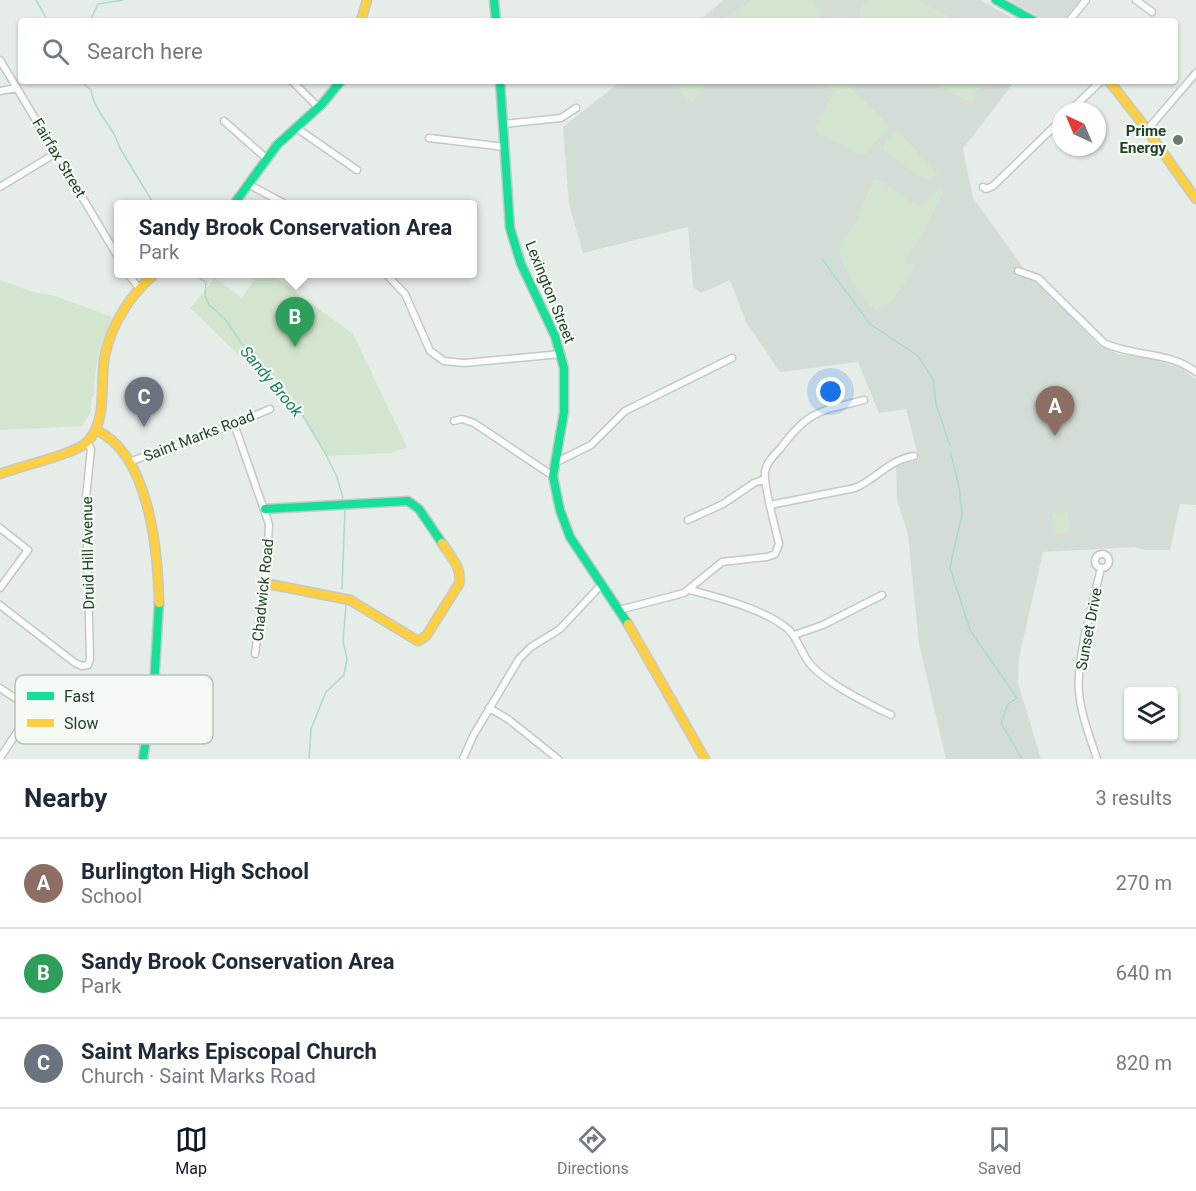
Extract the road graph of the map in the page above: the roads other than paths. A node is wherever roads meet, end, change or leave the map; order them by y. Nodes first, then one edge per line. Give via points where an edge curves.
1 (367, 0) edge
2 (494, 0) edge
3 (996, 0) edge
4 (1086, 0) edge
5 (1136, 0) edge
6 (1152, 12) dead end
7 (363, 18) edge
8 (496, 18) edge
9 (1029, 18) edge
10 (1071, 18) edge
11 (0, 60) edge
12 (1196, 73) edge
13 (295, 84) edge
14 (339, 84) edge
15 (500, 84) edge
16 (1098, 84) edge
17 (1111, 84) edge
18 (17, 88) junction
19 (0, 91) edge
20 (1079, 102) edge
21 (318, 107) junction
22 (576, 108) dead end
23 (224, 121) dead end
24 (503, 124) junction
25 (295, 127) junction
26 (1052, 129) edge
27 (1148, 130) junction
28 (429, 138) dead end
29 (505, 147) junction
30 (56, 153) junction
31 (266, 158) junction
32 (357, 170) dead end
33 (248, 184) junction
34 (0, 187) edge
35 (983, 187) dead end
36 (1196, 199) edge
37 (237, 200) edge
38 (278, 200) edge
39 (114, 250) edge
40 (1018, 271) dead end
41 (132, 278) edge
42 (149, 278) edge
43 (391, 278) edge
44 (139, 288) junction
45 (561, 354) junction
46 (732, 358) dead end
47 (1196, 372) edge
48 (864, 400) dead end
49 (270, 409) dead end
50 (454, 421) dead end
51 (234, 424) junction
52 (96, 430) junction
53 (87, 442) junction
54 (914, 456) dead end
55 (129, 462) junction
56 (554, 464) junction
57 (0, 474) edge
58 (553, 476) junction
59 (765, 479) junction
60 (771, 505) junction
61 (266, 509) junction
62 (688, 520) dead end
63 (0, 528) edge
64 (1101, 568) dead end
65 (264, 583) junction
66 (602, 584) junction
67 (0, 588) edge
68 (690, 590) junction
69 (882, 595) dead end
70 (0, 605) edge
71 (619, 610) junction
72 (794, 635) junction
73 (255, 654) dead end
74 (154, 675) edge
75 (0, 688) edge
76 (15, 697) edge
77 (489, 708) junction
78 (891, 715) dead end
79 (15, 736) edge
80 (145, 744) edge
81 (1, 758) edge
82 (143, 759) edge
83 (463, 759) edge
84 (558, 759) edge
85 (705, 759) edge
86 (1097, 759) edge

1 - 7 street
2 - 8 street
3 - 9 street
4 - 10 street
5 - 6 street
11 - 18 street, Fairfax Street
12 - 27 street
13 - 21 street
14 - 21 street
15 - 24 street, Lexington Street
16 - 20 street
17 - 27 street
18 - 19 street
18 - 30 street, Fairfax Street
21 - 25 street
22 - 24 street via 561,118
23 - 31 street
24 - 29 street, Lexington Street
25 - 31 street
25 - 32 street
26 - 35 street via 993,186
27 - 36 street
28 - 29 street
29 - 45 street, Lexington Street via 514,243
30 - 34 street
30 - 39 street, Fairfax Street
31 - 33 street
33 - 37 street
33 - 38 street
40 - 47 street via 1038,278 1104,344 1166,358
41 - 44 street
42 - 44 street
43 - 45 street via 405,294 430,351 444,360 464,363
44 - 52 street via 125,308 105,353
45 - 56 street, Lexington Street via 565,403
46 - 56 street via 625,411 591,446
48 - 59 street via 820,411 801,423 769,462
49 - 51 street, Saint Marks Road
50 - 58 street via 474,423
51 - 55 street, Saint Marks Road
51 - 61 street, Chadwick Road
52 - 53 street
52 - 55 street via 112,438
53 - 57 street via 74,451
53 - 70 street, Druid Hill Avenue via 91,449 86,497 90,659 87,665 75,663
54 - 60 street via 896,461 858,487
55 - 74 street via 146,498 155,544 159,583
56 - 58 street, Lexington Street
58 - 66 street, Lexington Street via 570,537
59 - 60 street
59 - 62 street
60 - 68 street via 779,544 776,554 722,562
61 - 65 street, Chadwick Road via 269,524
61 - 65 street via 410,502 420,510 461,577 426,636 418,640 353,601
63 - 67 street via 28,550
64 - 86 street, Sunset Drive via 1079,683 1082,711
65 - 73 street, Chadwick Road
66 - 71 street, Lexington Street
66 - 77 street via 560,629 519,659
68 - 71 street
68 - 72 street via 767,617
69 - 72 street
71 - 85 street, Lexington Street
72 - 78 street via 801,652 817,672
75 - 76 street
77 - 83 street
77 - 84 street
79 - 81 street
80 - 82 street

